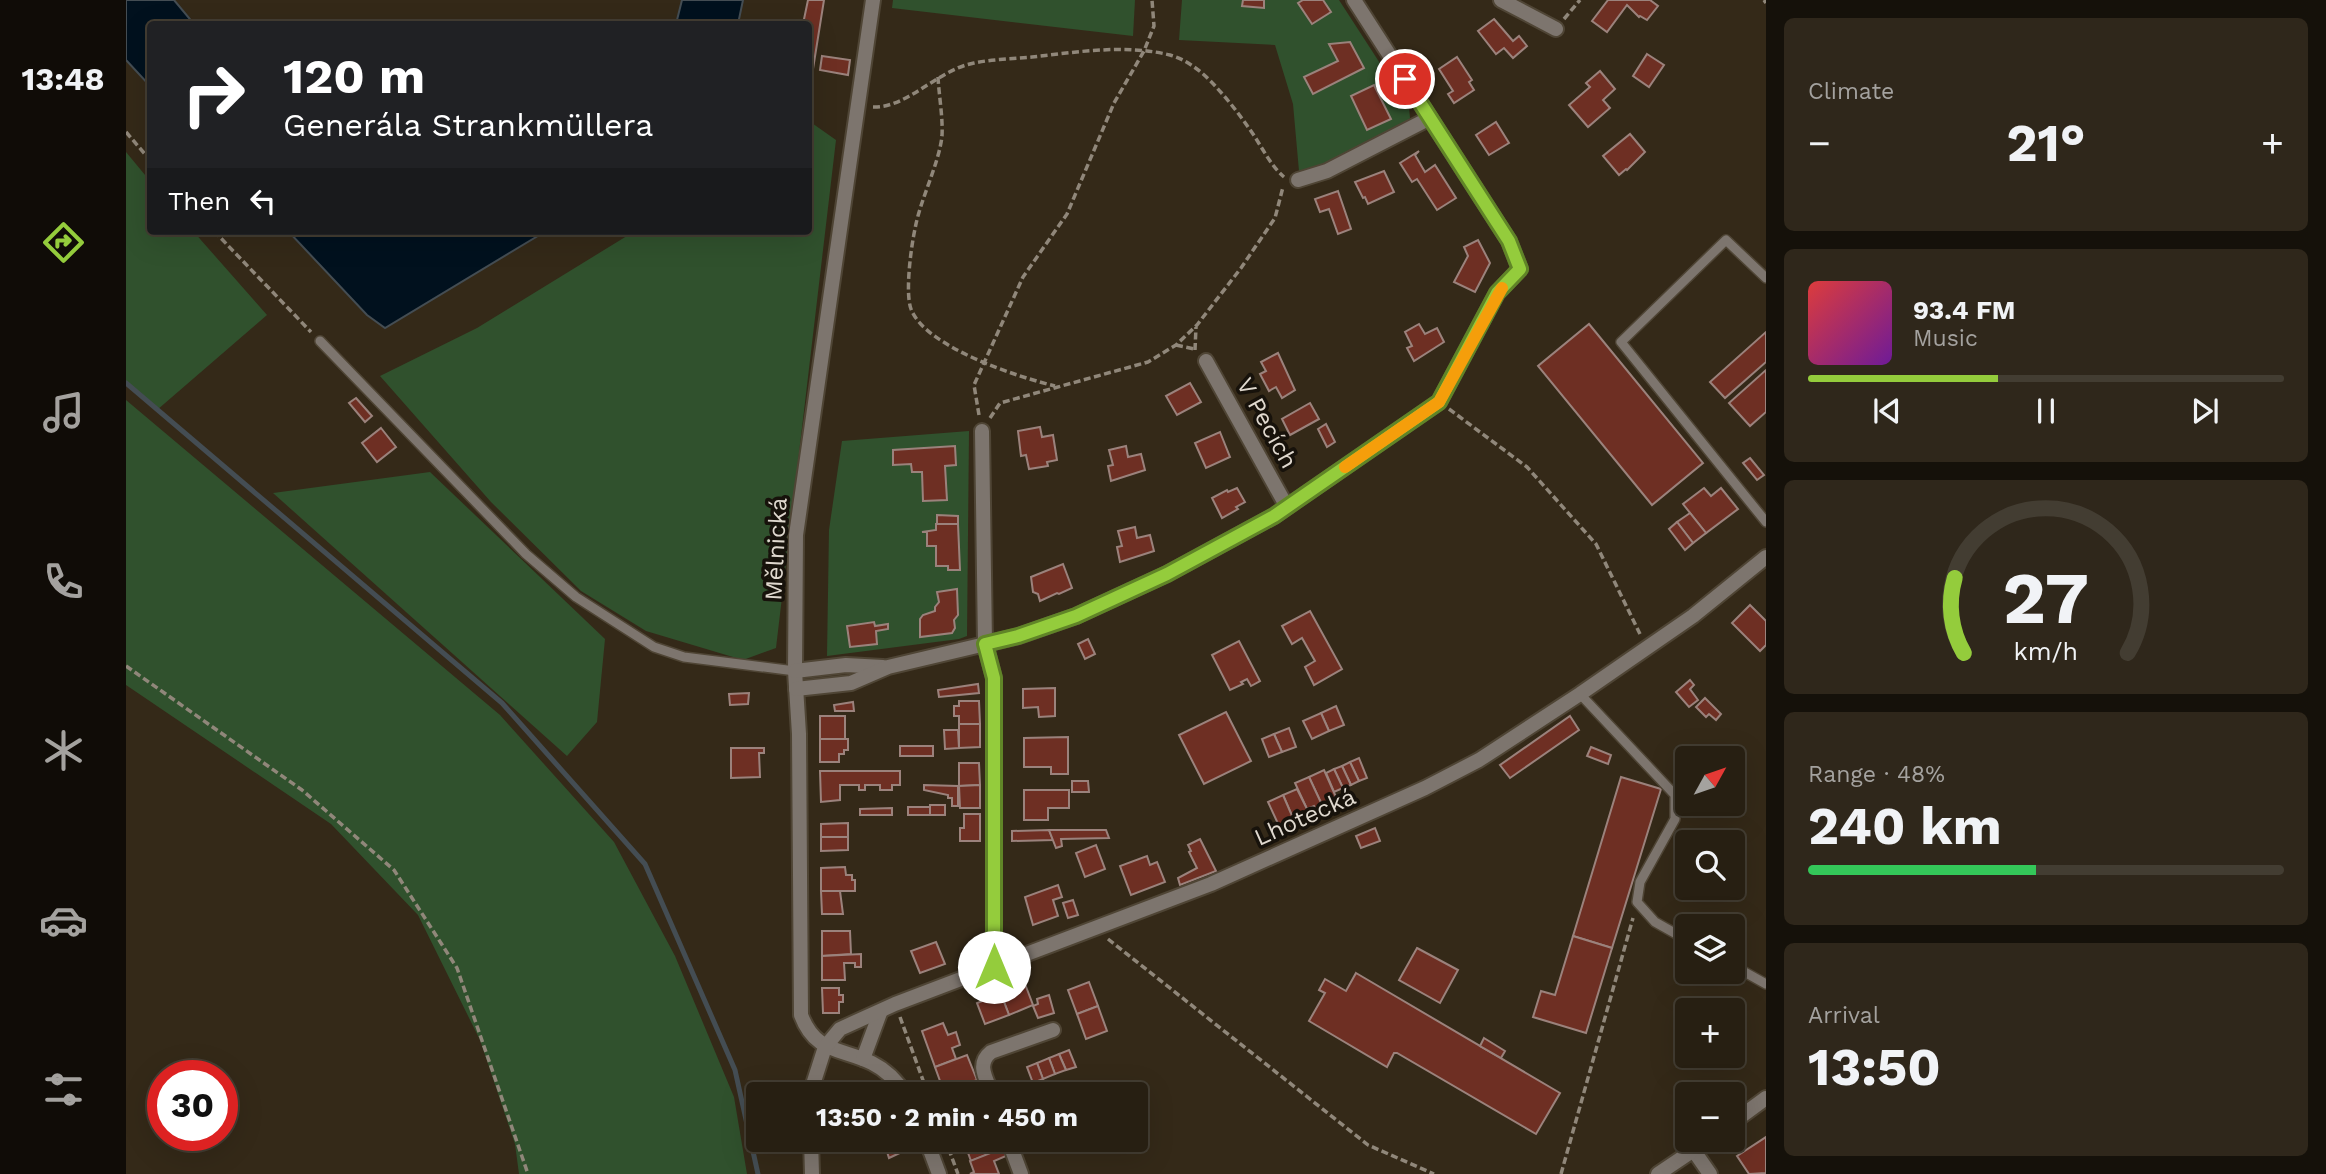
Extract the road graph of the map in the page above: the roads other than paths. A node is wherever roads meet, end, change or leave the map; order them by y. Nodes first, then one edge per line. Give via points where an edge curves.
1 (873, 0) edge
2 (1354, 0) edge
3 (1501, 0) edge
4 (1556, 29) road end
5 (1430, 118) junction
6 (1292, 179) road end
7 (1766, 278) edge
8 (320, 341) road end
9 (1206, 361) road end
10 (982, 431) road end
11 (1287, 507) junction
12 (1766, 522) edge
13 (1766, 557) edge
14 (985, 644) junction
15 (888, 667) junction
16 (795, 671) junction
17 (796, 689) junction
18 (1580, 694) junction
19 (1675, 933) edge
20 (994, 967) junction
21 (1745, 972) edge
22 (1766, 984) edge
23 (880, 1013) junction
24 (1053, 1030) dead end
25 (825, 1047) junction
26 (863, 1059) junction
27 (814, 1082) edge
28 (894, 1082) edge
29 (988, 1082) edge
30 (1766, 1098) edge
31 (1745, 1113) edge
32 (811, 1152) edge
33 (931, 1152) edge
34 (1013, 1152) edge
35 (1694, 1152) joint
36 (812, 1174) edge
37 (939, 1174) edge
38 (1021, 1174) edge
39 (1658, 1174) edge
40 (1710, 1174) edge

1 - 16 street, Mělnická via 796,536
2 - 5 street
3 - 4 street
5 - 6 street via 1327,171
5 - 11 street via 1509,241 1520,269 1497,293 1439,402
7 - 12 lane via 1726,240 1621,342
8 - 16 lane via 526,554 576,597 654,648 684,657
9 - 11 street, V Pecích
10 - 14 street
11 - 14 street via 1167,574 1076,616
13 - 18 street, Lhotecká via 1693,616
14 - 15 street
14 - 20 street via 994,678
15 - 16 street via 846,665
15 - 17 street via 851,683
16 - 17 street, Mělnická
17 - 25 street, Mělnická via 801,1015 809,1033
18 - 19 lane via 1675,795 1675,819 1640,881 1637,902 1655,922
18 - 20 street, Lhotecká via 1479,760 1425,788 1211,884
20 - 23 street, Lhotecká
21 - 22 lane
23 - 25 street, Lhotecká via 840,1030
23 - 26 street
24 - 29 street via 991,1052 982,1066
25 - 26 street
25 - 27 street
26 - 28 street
30 - 31 street
32 - 36 street
33 - 37 street
34 - 38 street
35 - 39 street
35 - 40 street

